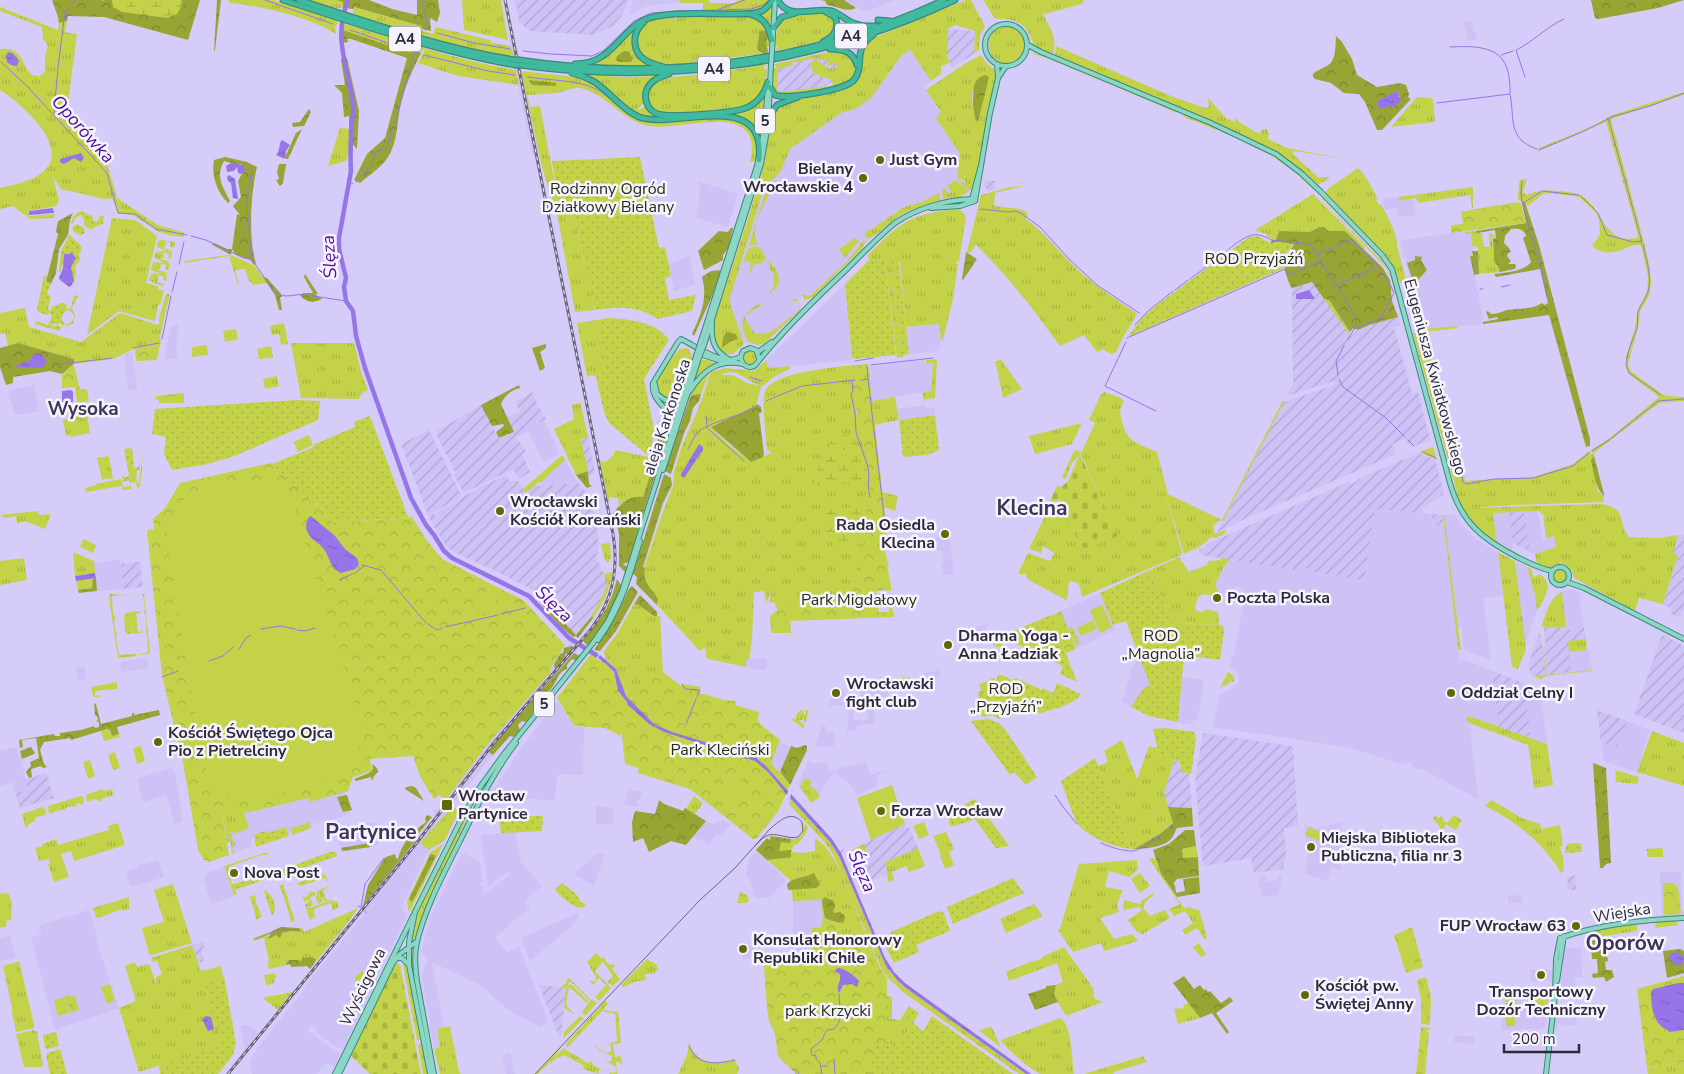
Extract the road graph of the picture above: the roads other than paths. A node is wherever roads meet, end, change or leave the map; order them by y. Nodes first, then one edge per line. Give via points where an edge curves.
1 (283, 0) edge
2 (299, 0) edge
3 (775, 0) edge
4 (944, 0) edge
5 (955, 0) edge
6 (822, 11) junction
7 (801, 12) junction
8 (748, 14) junction
9 (337, 15) junction
10 (652, 17) junction
11 (878, 20) dead end
12 (894, 21) junction
13 (888, 23) junction
14 (773, 28) junction
15 (876, 32) junction
16 (772, 40) junction
17 (1028, 45) junction
18 (814, 46) junction
19 (819, 50) junction
20 (1041, 52) junction
21 (1025, 54) junction
22 (997, 64) junction
23 (1006, 66) junction
24 (858, 67) junction
25 (560, 68) junction
26 (674, 70) junction
27 (998, 78) junction
28 (769, 84) junction
29 (809, 94) junction
30 (768, 118) junction
31 (759, 160) junction
32 (724, 274) junction
33 (713, 316) junction
34 (778, 338) junction
35 (702, 344) junction
36 (758, 352) junction
37 (709, 354) junction
38 (697, 356) junction
39 (740, 357) junction
40 (759, 358) junction
41 (713, 360) junction
42 (729, 361) junction
43 (743, 364) junction
44 (657, 377) junction
45 (688, 384) junction
46 (687, 397) junction
47 (671, 436) junction
48 (631, 566) junction
49 (1552, 573) junction
50 (1568, 580) junction
51 (1684, 639) edge
52 (585, 655) junction
53 (416, 912) junction
54 (1684, 918) edge
55 (417, 941) junction
56 (397, 947) junction
57 (409, 949) junction
58 (402, 953) junction
59 (396, 958) junction
60 (409, 965) junction
61 (337, 1074) edge
62 (430, 1074) edge
63 (434, 1074) edge
64 (1546, 1074) edge

1 - 9 highway, A4
2 - 9 highway, A4
3 - 7 highway via 784,8
3 - 8 highway via 764,10
3 - 14 main road
4 - 12 highway, A4
5 - 15 highway, A4
6 - 7 highway
6 - 13 highway via 834,12 862,26
6 - 18 highway via 834,16 837,28 831,38
7 - 14 highway via 782,17
8 - 10 highway
8 - 16 highway via 764,21
9 - 25 highway, A4 via 436,48 475,57
10 - 25 highway via 636,24 597,60
10 - 26 highway via 637,32 637,50 648,62
11 - 12 highway
12 - 13 highway, A4
13 - 18 highway, A4
14 - 16 main road
15 - 19 highway, А4
15 - 24 highway via 861,47
16 - 28 main road, 5, bridge
17 - 20 main road, Eugeniusza Kwiatkowskiego
17 - 21 main road
17 - 22 main road via 1023,32 1015,26 1005,24 994,28 987,36 986,47 989,57
18 - 26 highway, A4 via 748,60
19 - 24 highway via 847,52
19 - 26 highway, А4 via 757,63
20 - 21 main road, Eugeniusza Kwiatkowskiego
20 - 49 main road, Eugeniusza Kwiatkowskiego via 1272,152 1305,176 1379,251 1396,279 1459,508 1486,539
21 - 23 main road via 1017,63
22 - 23 main road
22 - 27 main road
23 - 27 main road
24 - 29 highway via 856,78 848,85
25 - 26 highway, A4
25 - 31 highway via 596,83 627,110 644,118 740,118 755,133
26 - 28 highway via 655,80 647,89 647,104 658,114 743,109 759,99
27 - 34 main road via 973,200 918,210 895,223
28 - 29 highway via 773,93 779,96
28 - 30 main road, 5
28 - 31 main road, 5
29 - 30 highway via 777,105
30 - 32 main road, 5 via 760,164
31 - 32 main road, 5
32 - 33 main road, aleja Karkonoska / 5
32 - 35 main road, aleja Karkonoska / 5
33 - 35 main road, aleja Karkonoska / 5
33 - 42 main road via 714,345
34 - 36 main road
34 - 40 main road
35 - 38 main road, aleja Karkonoska / 5, bridge
36 - 39 main road via 748,348
36 - 40 main road
37 - 41 main road
37 - 42 main road
37 - 44 main road via 681,339
38 - 41 main road
38 - 45 main road, aleja Karkonoska / 5
38 - 46 main road, aleja Karkonoska / 5
39 - 42 main road
39 - 43 main road
40 - 43 main road via 753,366
41 - 42 main road
42 - 43 main road
42 - 46 main road via 704,372
44 - 45 main road via 656,393 667,401 680,397
44 - 47 main road via 652,391 671,416
45 - 47 main road, aleja Karkonoska / 5
46 - 48 main road, aleja Karkonoska / 5
47 - 48 main road, aleja Karkonoska / 5
48 - 52 main road, aleja Karkonoska / 5 via 608,621
49 - 50 main road via 1556,584 1562,585
49 - 50 main road via 1559,567 1564,568 1568,571
50 - 51 main road
52 - 53 main road, 5 via 480,787
52 - 55 main road, 5 via 495,773 428,907
53 - 56 main road, Wyścigowa
53 - 57 main road, 5
54 - 64 main road, Wiejska via 1644,920 1562,937 1556,959
55 - 57 main road, Wyścigowa
55 - 63 main road, 5 via 416,980
56 - 58 main road via 403,946
56 - 61 main road, Wyścigowa
57 - 58 main road, Wyścigowa
57 - 60 main road, 5
58 - 59 main road, Wyścigowa
59 - 60 main road via 403,958
59 - 61 main road, Wyścigowa
60 - 62 main road, 5

